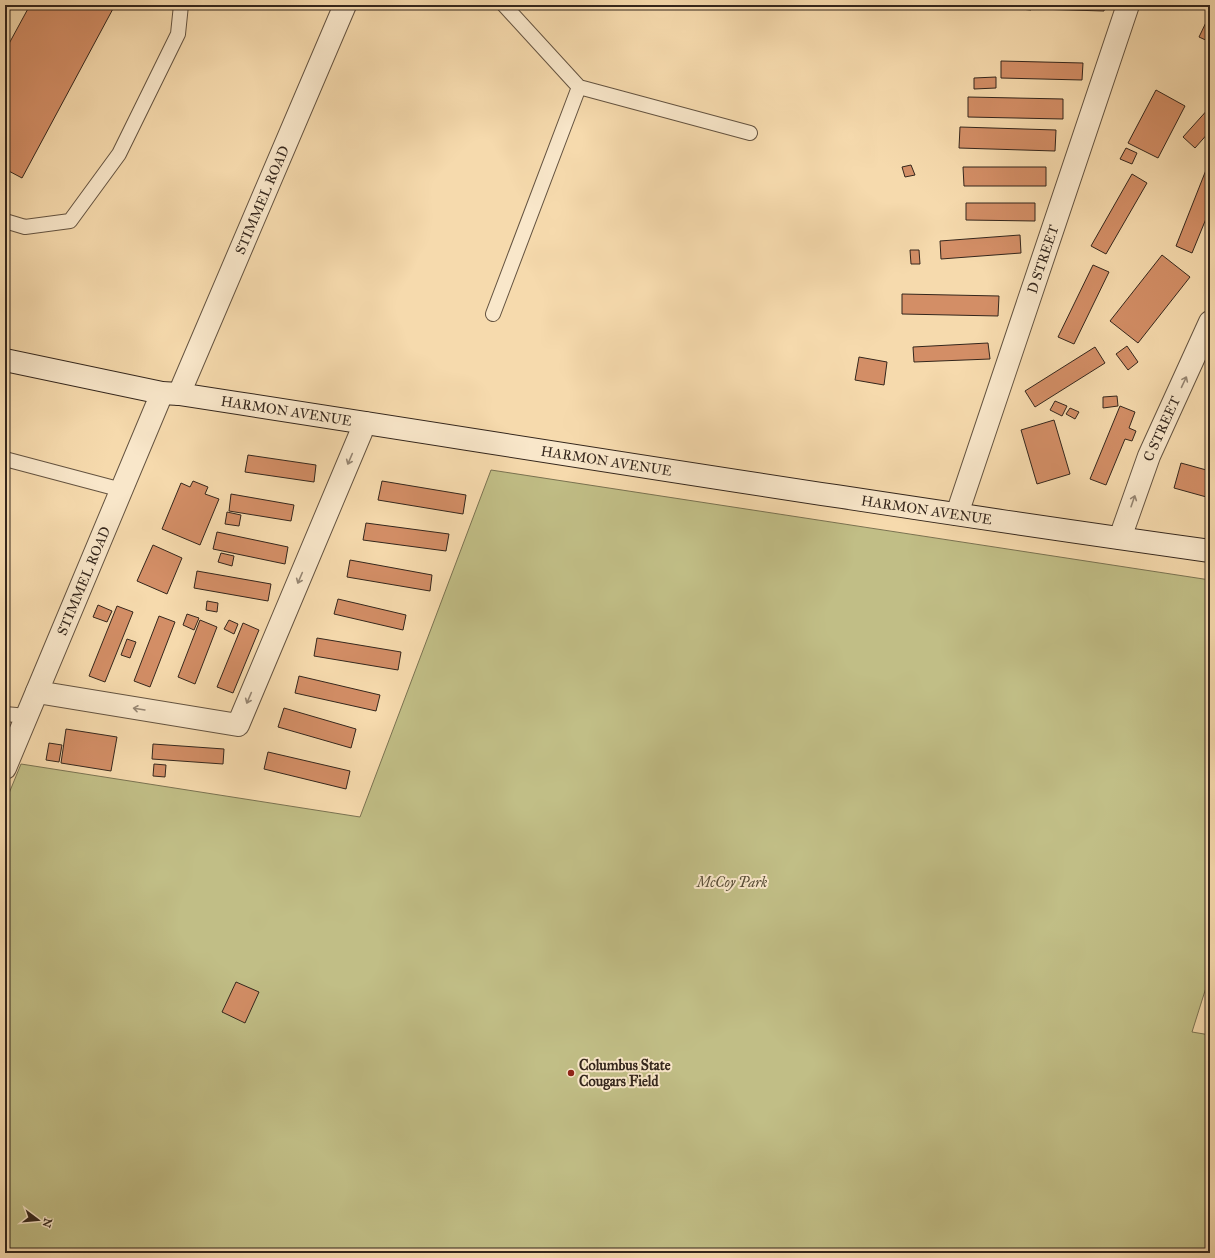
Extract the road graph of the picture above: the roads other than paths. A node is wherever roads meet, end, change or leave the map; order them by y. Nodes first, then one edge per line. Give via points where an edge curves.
1 (181, 5) edge
2 (345, 5) edge
3 (504, 5) edge
4 (1128, 5) edge
5 (579, 87) junction
6 (750, 133) dead end
7 (5, 221) edge
8 (493, 314) dead end
9 (1210, 322) edge
10 (5, 360) edge
11 (171, 394) junction
12 (365, 423) junction
13 (5, 459) edge
14 (122, 490) junction
15 (957, 514) junction
16 (1120, 538) junction
17 (1210, 550) edge
18 (37, 692) junction
19 (5, 714) edge
20 (27, 716) junction
21 (5, 768) edge

1 - 7 lane via 178,34 119,154 70,221 25,227
2 - 11 street, STIMMEL ROAD
3 - 5 lane
4 - 15 street, D STREET
5 - 6 lane
5 - 8 lane
16 -> 9 street, C STREET via 1149,456
10 - 11 street, HARMON AVENUE
11 - 12 street, HARMON AVENUE
11 - 14 street, STIMMEL ROAD
12 - 15 street, HARMON AVENUE
12 -> 18 street via 238,725
13 - 14 lane
14 - 18 street, STIMMEL ROAD
15 - 16 street, HARMON AVENUE
16 - 17 street, HARMON AVENUE
18 - 20 street, STIMMEL ROAD
19 - 20 lane
20 - 21 street, STIMMEL ROAD

